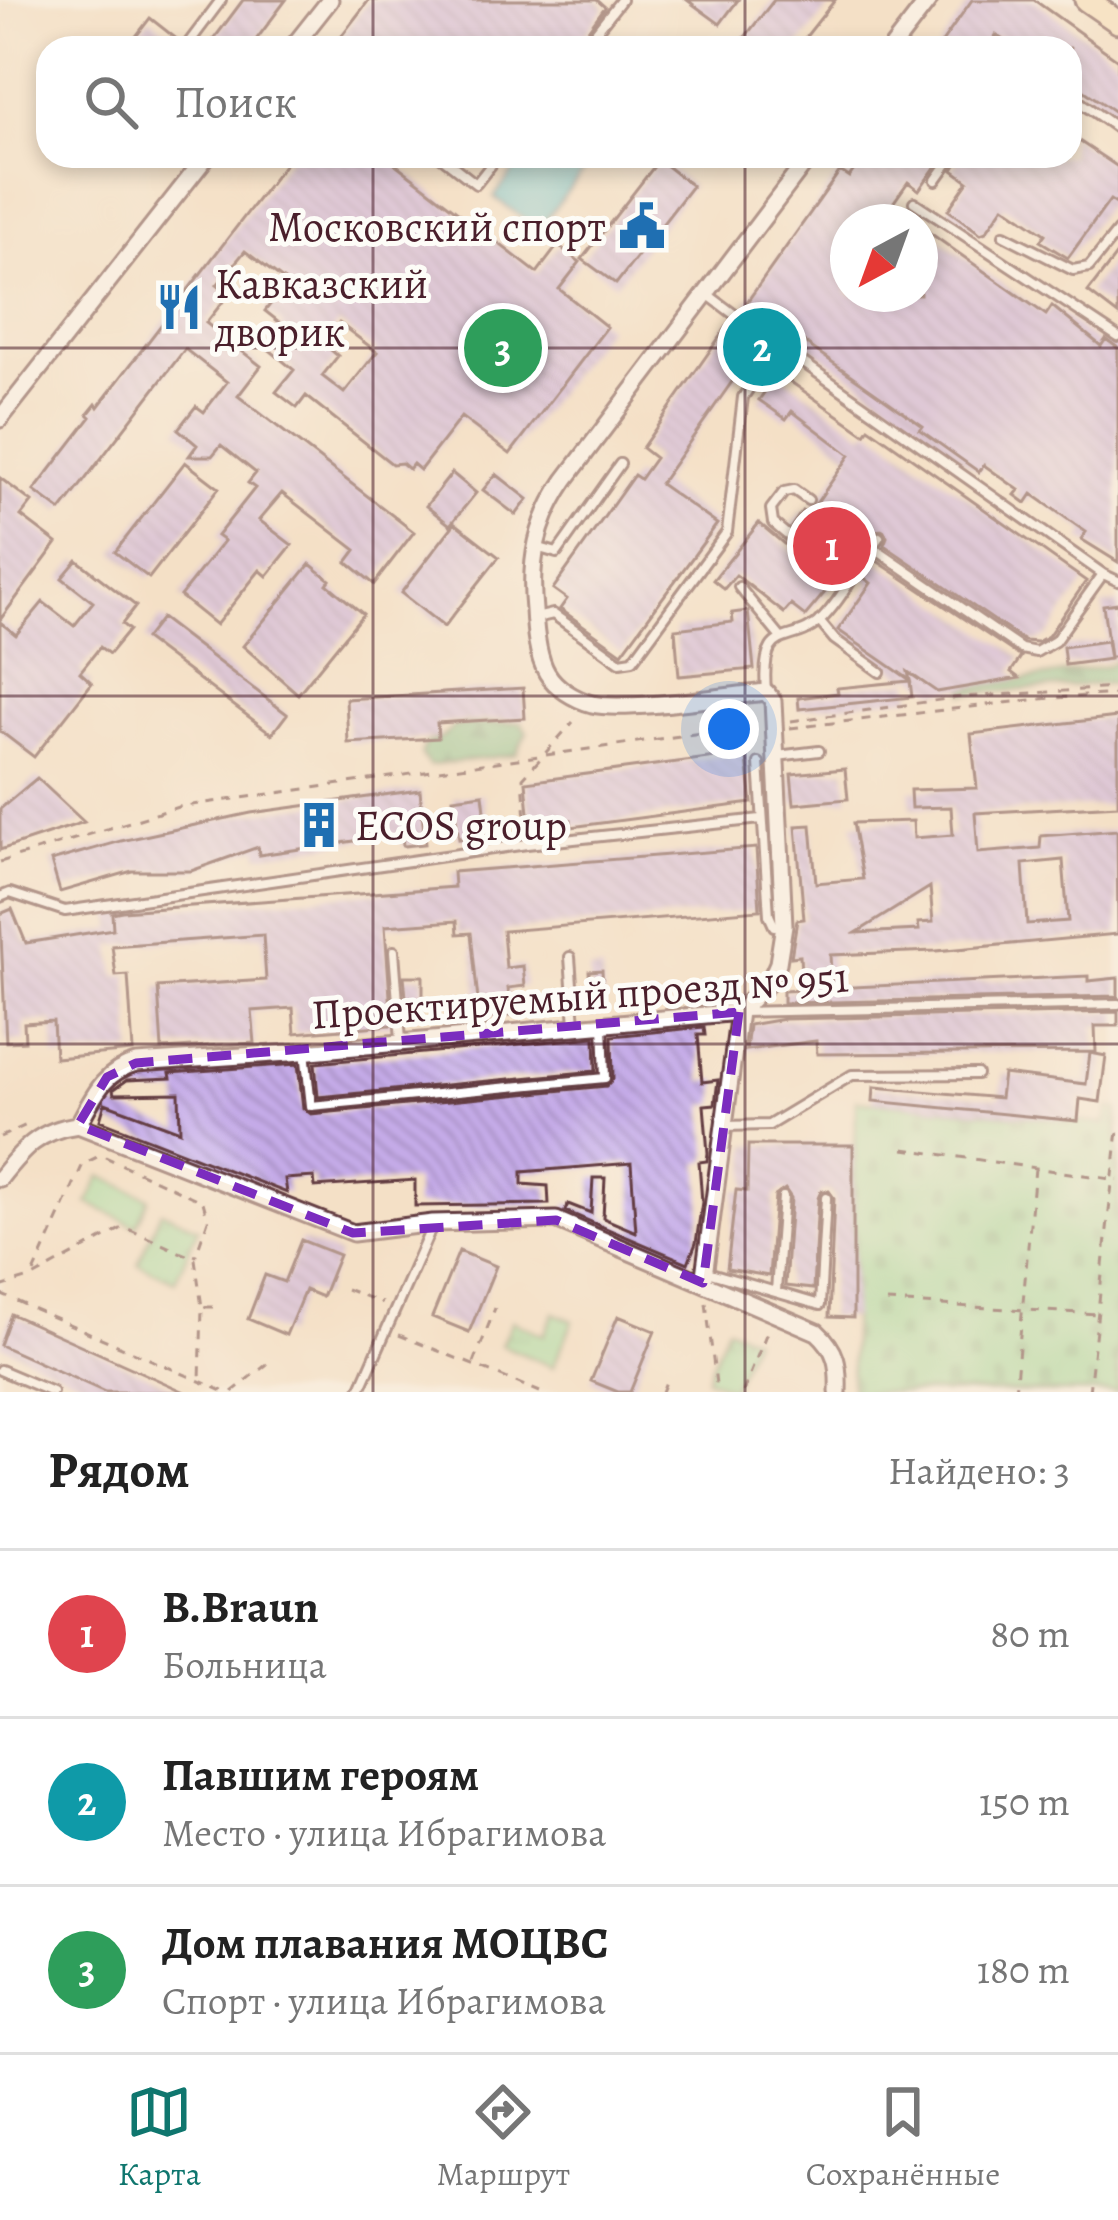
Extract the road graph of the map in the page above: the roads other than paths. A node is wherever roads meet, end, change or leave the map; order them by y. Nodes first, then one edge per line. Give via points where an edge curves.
1 (221, 0) edge
2 (330, 0) edge
3 (621, 0) edge
4 (929, 0) edge
5 (1086, 0) edge
6 (1118, 22) edge
7 (194, 36) edge
8 (304, 36) edge
9 (592, 36) edge
10 (901, 36) edge
11 (1082, 103) edge
12 (1118, 128) edge
13 (197, 168) edge
14 (455, 168) edge
15 (489, 168) edge
16 (801, 168) edge
17 (944, 168) edge
18 (936, 180) dead end
19 (914, 202) dead end
20 (1118, 231) edge
21 (1004, 235) dead end
22 (706, 293) junction
23 (735, 315) dead end
24 (757, 330) dead end
25 (1118, 337) edge
26 (778, 346) junction
27 (3, 409) edge
28 (936, 457) junction
29 (620, 464) dead end
30 (927, 469) dead end
31 (808, 500) dead end
32 (879, 537) dead end
33 (534, 547) junction
34 (872, 547) junction
35 (1102, 574) junction
36 (1118, 581) edge
37 (847, 585) junction
38 (739, 587) dead end
39 (534, 618) junction
40 (819, 621) junction
41 (781, 638) junction
42 (880, 672) dead end
43 (766, 692) junction
44 (819, 751) dead end
45 (777, 756) junction
46 (758, 763) dead end
47 (761, 819) junction
48 (0, 897) edge
49 (784, 925) junction
50 (394, 951) dead end
51 (569, 956) dead end
52 (1118, 1004) edge
53 (739, 1012) junction
54 (603, 1023) junction
55 (575, 1025) junction
56 (400, 1042) junction
57 (295, 1055) junction
58 (976, 1074) dead end
59 (78, 1124) junction
60 (724, 1126) junction
61 (0, 1178) edge
62 (783, 1197) dead end
63 (826, 1198) dead end
64 (434, 1223) junction
65 (705, 1277) junction
66 (776, 1292) junction
67 (2, 1371) edge
68 (0, 1382) edge
69 (52, 1392) edge
70 (359, 1392) edge
71 (838, 1392) edge

1 - 7 lane
2 - 8 street
3 - 9 lane
4 - 10 street
5 - 6 street
11 - 12 lane
13 - 27 street
14 - 15 lane via 476,184
16 - 22 street
17 - 18 lane
19 - 25 lane
20 - 21 lane via 1089,267 1073,271
22 - 23 lane
22 - 33 street via 549,504
24 - 26 lane
26 - 28 lane
26 - 39 lane via 742,397 727,532 633,660 620,662 553,614
28 - 30 lane
28 - 35 lane
29 - 33 lane via 556,553
31 - 37 lane via 784,492 772,523
32 - 34 lane
33 - 39 street
34 - 35 lane via 1028,651 1050,647
34 - 37 lane
35 - 36 lane
37 - 40 lane
38 - 41 lane
39 - 43 street via 548,674 592,704
40 - 41 lane
40 - 42 lane
41 - 43 lane via 765,663
43 - 45 street
44 - 45 lane
45 - 49 street
46 - 47 lane
47 - 48 lane via 65,911 10,893
47 - 49 lane via 769,915
49 - 53 street via 776,981
50 - 56 lane
51 - 55 lane
52 - 53 lane, Проектируемый проезд № 951
53 - 54 street, Проектируемый проезд № 951
53 - 60 street
54 - 55 street, Проектируемый проезд № 951
54 - 57 lane via 605,1078 311,1106
55 - 56 street, Проектируемый проезд № 951
56 - 57 street, Проектируемый проезд № 951
57 - 59 street, Проектируемый проезд № 951 via 118,1068
58 - 60 lane via 853,1075 769,1125
59 - 61 street via 26,1144
59 - 64 street via 353,1233
60 - 65 street
62 - 66 lane
63 - 66 lane via 820,1305
64 - 65 street via 556,1220
64 - 70 lane
65 - 66 lane
65 - 71 street via 817,1331 839,1366
67 - 68 lane
67 - 69 lane

